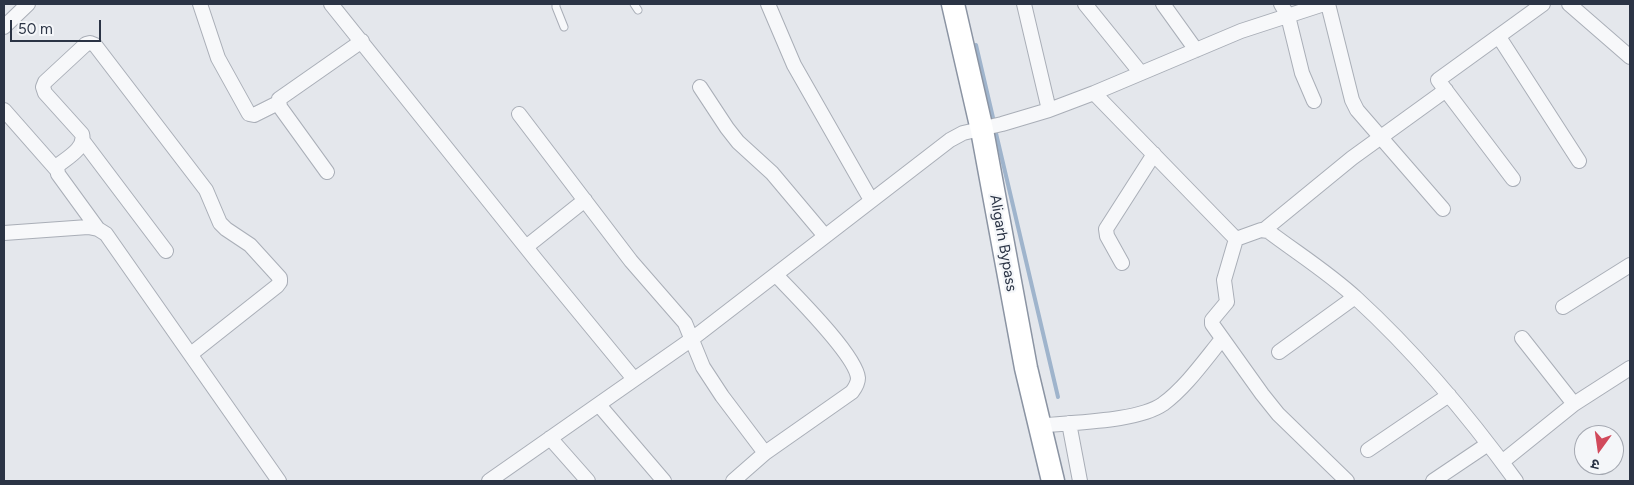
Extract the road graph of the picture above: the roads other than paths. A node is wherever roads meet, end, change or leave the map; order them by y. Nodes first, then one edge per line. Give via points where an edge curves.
1 (28, 4) edge
2 (200, 4) edge
3 (331, 4) edge
4 (555, 4) edge
5 (768, 4) edge
6 (952, 4) edge
7 (1024, 4) edge
8 (1085, 4) edge
9 (1163, 4) edge
10 (1324, 4) edge
11 (1328, 4) edge
12 (1543, 4) edge
13 (1569, 4) edge
14 (1285, 10) edge
15 (4, 27) edge
16 (564, 27) dead end
17 (1499, 37) junction
18 (362, 41) junction
19 (1196, 50) junction
20 (1630, 57) edge
21 (1140, 72) junction
22 (700, 87) dead end
23 (1446, 90) junction
24 (1094, 93) junction
25 (1314, 101) dead end
26 (278, 103) junction
27 (4, 110) edge
28 (1049, 110) junction
29 (519, 114) dead end
30 (991, 127) junction
31 (1381, 138) junction
32 (84, 141) junction
33 (1154, 154) junction
34 (1579, 160) dead end
35 (56, 169) junction
36 (327, 172) dead end
37 (1513, 179) dead end
38 (585, 200) junction
39 (871, 200) junction
40 (1443, 209) dead end
41 (98, 229) junction
42 (1264, 230) junction
43 (4, 233) edge
44 (825, 236) junction
45 (1236, 239) junction
46 (526, 247) junction
47 (166, 251) dead end
48 (1122, 263) dead end
49 (1630, 265) edge
50 (776, 275) junction
51 (1355, 297) junction
52 (1563, 307) dead end
53 (1522, 338) dead end
54 (692, 339) junction
55 (1222, 339) junction
56 (1279, 352) dead end
57 (190, 354) junction
58 (1630, 368) edge
59 (634, 380) junction
60 (1449, 395) junction
61 (1574, 404) junction
62 (599, 405) junction
63 (1069, 423) junction
64 (1039, 426) junction
65 (550, 438) junction
66 (1488, 444) junction
67 (1368, 450) dead end
68 (765, 453) junction
69 (1502, 462) junction
70 (493, 480) edge
71 (1512, 480) edge
72 (279, 481) edge
73 (588, 481) edge
74 (664, 481) edge
75 (733, 481) edge
76 (1053, 481) edge
77 (1080, 481) edge
78 (1347, 481) edge
79 (1433, 481) edge

1 - 15 street
2 - 26 street via 218,58 249,114 254,115
3 - 18 street
4 - 16 lane
5 - 39 street via 794,65
6 - 30 highway, Aligarh Bypass
7 - 28 street
8 - 21 street
9 - 19 street
10 - 14 street
11 - 31 street via 1352,100
12 - 17 street
13 - 20 street
14 - 19 street
14 - 25 street via 1302,73
17 - 23 street via 1438,80
17 - 34 street
18 - 26 street via 280,97
18 - 46 street
19 - 21 street
21 - 24 street
22 - 44 street via 738,142 772,174
23 - 31 street
23 - 37 street
24 - 28 street
24 - 33 street
26 - 36 street
27 - 35 street
28 - 30 street
29 - 38 street
30 - 39 street via 963,133 950,140
30 - 64 highway, Aligarh Bypass via 1026,368
31 - 40 street
31 - 42 street
32 - 35 street
32 - 47 street
32 - 57 street via 82,134 43,87 90,43 95,45 206,190 220,223 250,245 280,278 277,286
33 - 45 street
33 - 48 street via 1106,229
35 - 41 street
38 - 46 street
38 - 54 street via 631,261 685,323
39 - 44 street
41 - 43 street
41 - 57 street via 115,245
42 - 45 street
42 - 51 street
44 - 50 street
45 - 55 street via 1224,280 1227,302 1211,322
46 - 59 street
49 - 52 street
50 - 54 street
50 - 68 street via 832,336 846,354 858,380 852,392
51 - 56 street
51 - 60 street
53 - 61 street
54 - 59 street
54 - 68 street via 697,355 722,396
55 - 63 street via 1180,389 1151,411
55 - 78 street via 1278,414
57 - 72 street
58 - 61 street
59 - 62 street
60 - 66 street
60 - 67 street
61 - 69 street
62 - 65 street
62 - 74 street
63 - 64 street
63 - 77 street
64 - 76 highway, Aligarh Bypass
65 - 70 street
65 - 73 street
66 - 69 street
66 - 79 street
68 - 75 street
69 - 71 street

